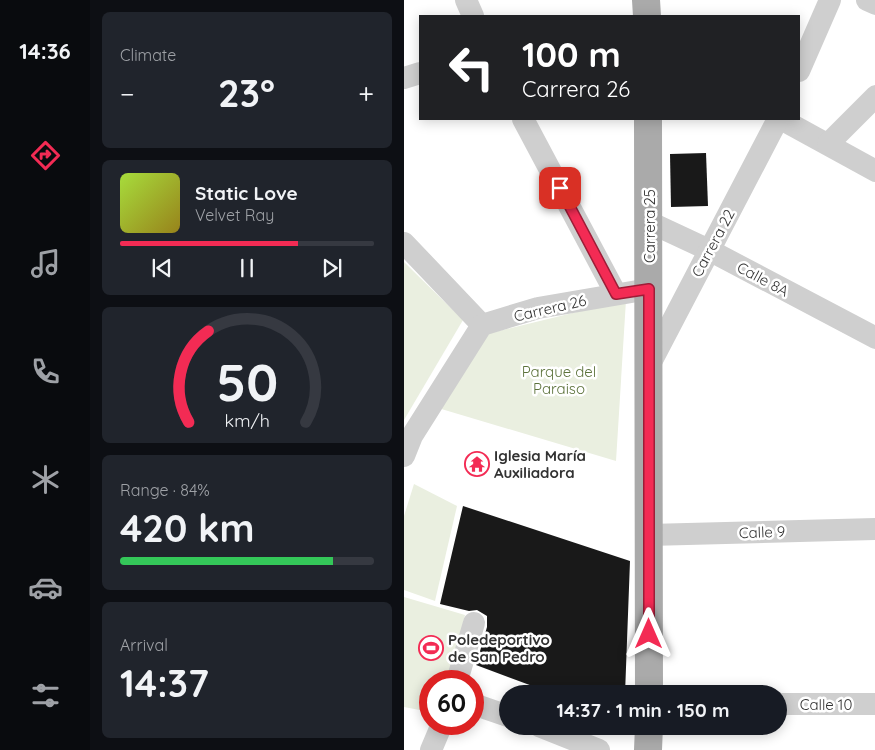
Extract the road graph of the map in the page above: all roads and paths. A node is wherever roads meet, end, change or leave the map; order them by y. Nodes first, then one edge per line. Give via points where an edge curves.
1 (466, 0) edge
2 (646, 0) edge
3 (830, 0) edge
4 (867, 0) edge
5 (875, 4) edge
6 (473, 15) edge
7 (647, 15) edge
8 (800, 69) edge
9 (419, 74) edge
10 (404, 78) edge
11 (875, 96) edge
12 (524, 120) edge
13 (648, 120) edge
14 (778, 120) edge
15 (781, 120) edge
16 (828, 144) junction
17 (875, 170) edge
18 (649, 222) junction
19 (404, 243) edge
20 (709, 250) junction
21 (649, 289) junction
22 (616, 294) junction
23 (482, 325) junction
24 (875, 338) edge
25 (649, 366) junction
26 (404, 456) edge
27 (875, 529) edge
28 (649, 535) junction
29 (474, 623) dead end
30 (460, 670) edge
31 (649, 685) edge
32 (787, 704) edge
33 (875, 704) edge
34 (484, 708) edge
35 (499, 713) edge
36 (437, 735) edge
37 (562, 735) edge
38 (648, 735) edge
39 (430, 750) edge
40 (599, 750) edge
41 (648, 750) edge

1 - 6 street
2 - 7 main road
3 - 8 street
4 - 5 street
9 - 10 street
11 - 16 street
12 - 22 street
13 - 18 main road, Carrera 25
14 - 20 street, Carrera 22
15 - 16 street
16 - 17 street
18 - 20 street, Calle 8A
18 - 21 main road, Carrera 25
19 - 23 street
20 - 24 street, Calle 8A
20 - 25 street, Carrera 22
21 - 22 street, Carrera 26
21 - 25 main road, Carrera 25
22 - 23 street, Carrera 26 via 538,308
23 - 26 street via 417,429
25 - 28 main road, Carrera 25
27 - 28 street, Calle 9
28 - 31 main road, Carrera 25
29 - 30 street
32 - 33 street, Calle 10
34 - 35 street
36 - 39 street
37 - 40 street
38 - 41 main road

